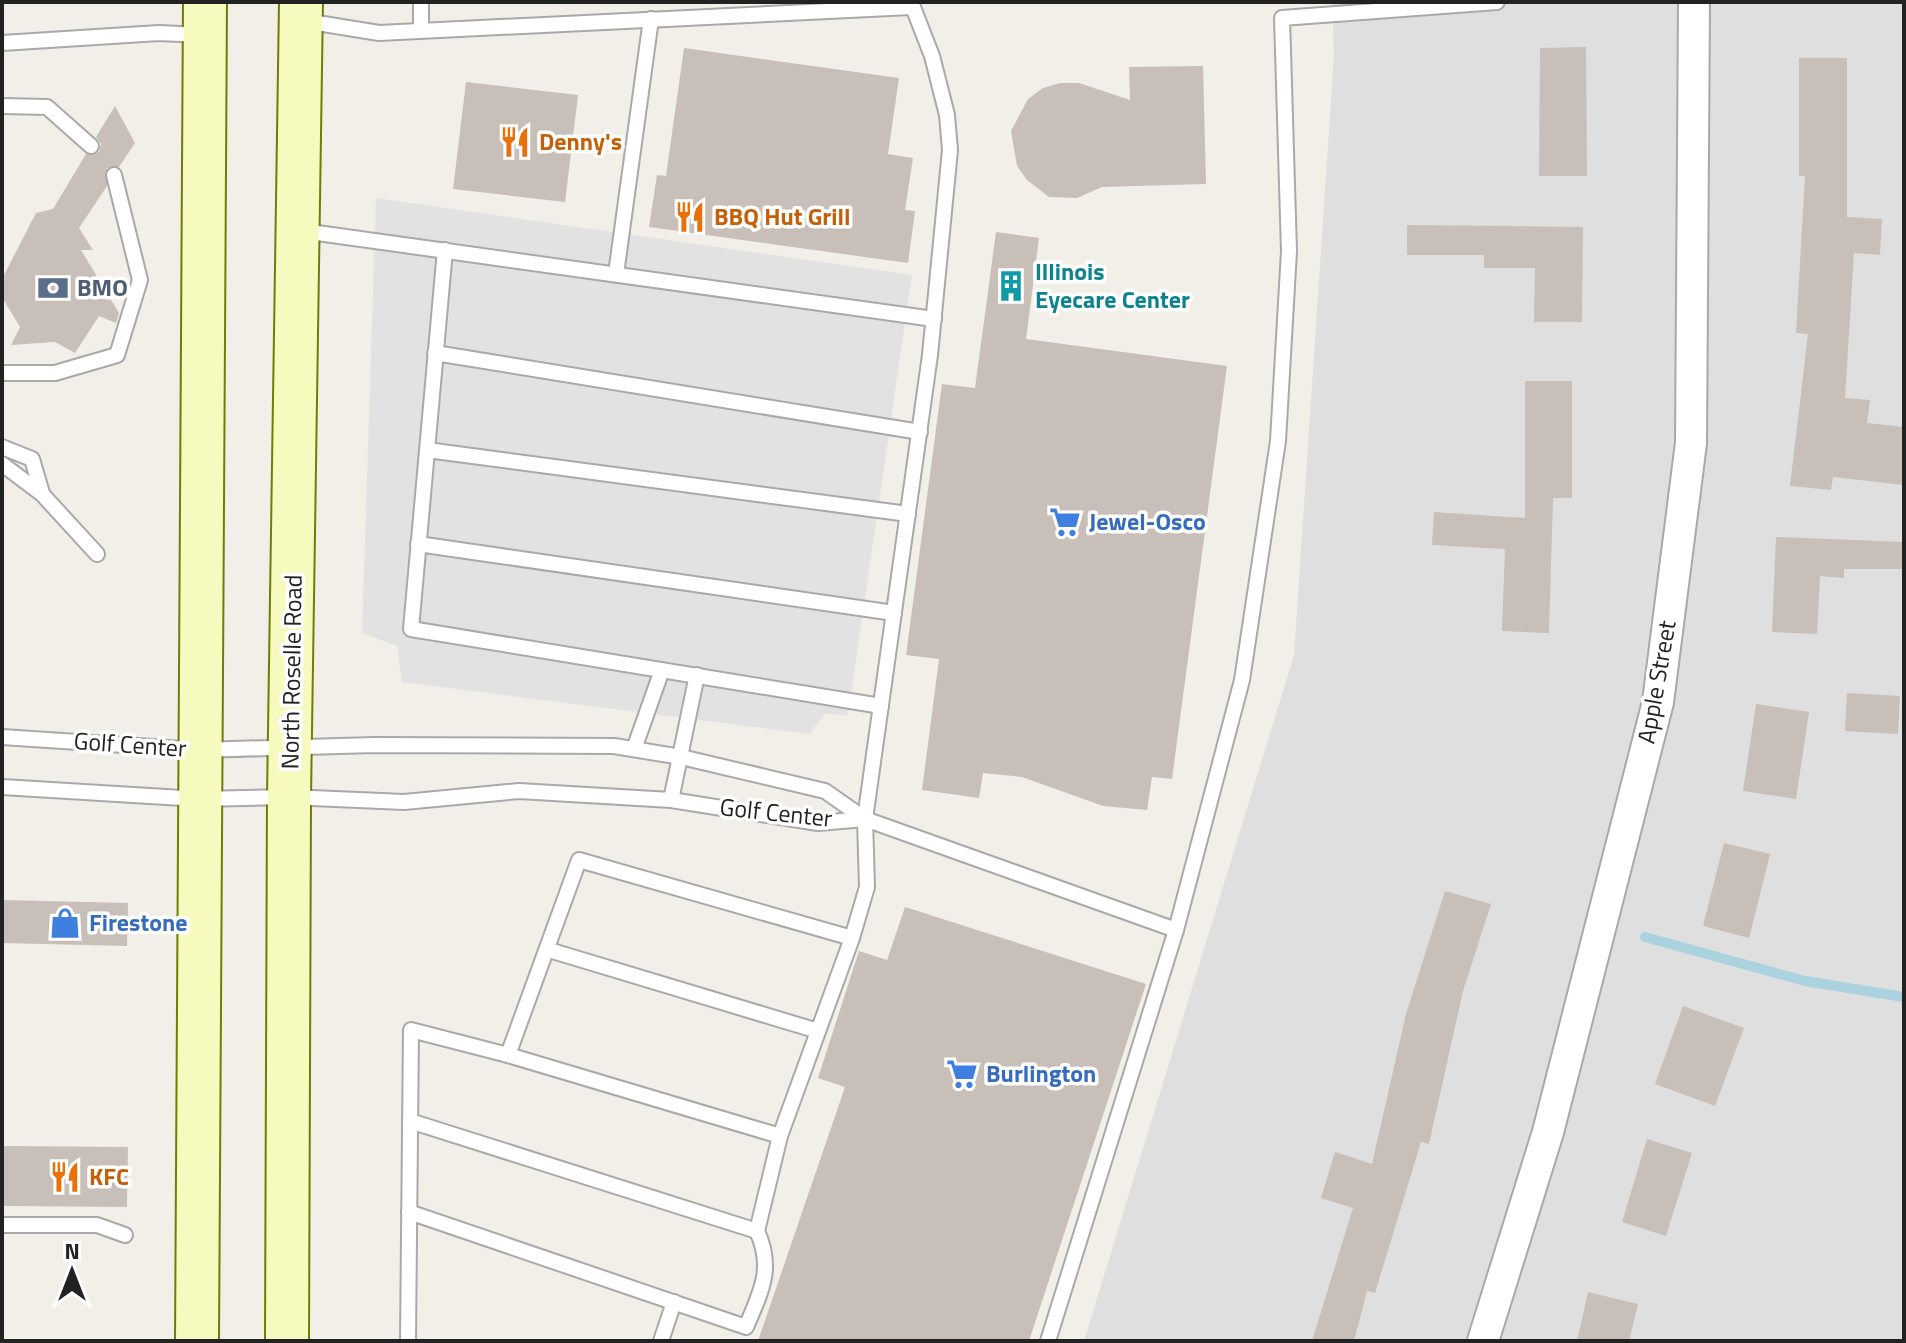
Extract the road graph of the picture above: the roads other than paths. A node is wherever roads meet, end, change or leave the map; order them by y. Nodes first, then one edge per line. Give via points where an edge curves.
1 (421, 2) edge
2 (677, 2) edge
3 (1497, 2) edge
4 (1694, 2) edge
5 (911, 5) edge
6 (300, 11) edge
7 (205, 18) edge
8 (677, 18) junction
9 (651, 19) junction
10 (421, 30) junction
11 (2, 43) edge
12 (2, 106) edge
13 (91, 146) dead end
14 (114, 175) dead end
15 (299, 231) junction
16 (445, 250) junction
17 (616, 274) junction
18 (934, 319) junction
19 (435, 353) junction
20 (2, 373) edge
21 (920, 432) junction
22 (2, 447) edge
23 (427, 450) junction
24 (2, 464) edge
25 (42, 494) junction
26 (908, 514) junction
27 (418, 544) junction
28 (97, 554) dead end
29 (894, 613) junction
30 (662, 670) junction
31 (697, 675) junction
32 (881, 706) junction
33 (2, 737) edge
34 (291, 747) junction
35 (634, 749) junction
36 (199, 750) junction
37 (681, 757) junction
38 (2, 787) edge
39 (289, 797) junction
40 (199, 799) junction
41 (671, 800) junction
42 (865, 819) junction
43 (1176, 930) junction
44 (852, 938) junction
45 (549, 950) junction
46 (818, 1031) junction
47 (508, 1055) junction
48 (410, 1121) junction
49 (780, 1136) junction
50 (409, 1212) junction
51 (2, 1225) edge
52 (757, 1231) junction
53 (125, 1235) dead end
54 (674, 1302) junction
55 (743, 1334) edge
56 (197, 1341) edge
57 (287, 1341) edge
58 (408, 1341) edge
59 (661, 1341) edge
60 (1048, 1341) edge
61 (1483, 1341) edge

1 - 10 lane
2 - 8 lane
3 - 43 lane via 1282,18 1289,251 1278,441 1242,680
4 - 61 street, Apple Street via 1691,443 1658,702 1548,1132
5 - 8 lane
5 - 18 lane via 932,56 950,150
6 - 10 lane via 379,33
6 - 15 main road, North Roselle Road
7 - 11 lane via 159,33
7 - 36 main road
8 - 9 lane
9 - 10 lane
9 - 17 lane
12 - 13 lane via 47,107
14 - 20 lane via 140,280 117,355 55,373
15 - 16 lane
15 - 34 main road, North Roselle Road
16 - 17 lane
16 - 19 lane
17 - 18 lane
18 - 21 lane
19 - 21 lane
19 - 23 lane
21 - 26 lane
22 - 25 lane via 32,459
23 - 26 lane
23 - 27 lane
24 - 25 lane
25 - 28 lane
26 - 29 lane
27 - 29 lane
27 - 30 lane via 411,629
29 - 32 lane
30 - 31 lane
30 - 35 lane
31 - 32 lane
31 - 37 lane
32 - 42 lane
33 - 36 lane, Golf Center
34 - 35 lane, Golf Center
34 - 36 lane, Golf Center
34 - 39 main road, North Roselle Road
35 - 37 lane, Golf Center
36 - 40 main road
37 - 41 lane
37 - 42 lane, Golf Center via 825,791
38 - 40 lane, Golf Center
39 - 40 lane, Golf Center
39 - 41 lane, Golf Center via 404,802 519,791
39 - 57 main road, North Roselle Road
40 - 56 main road
41 - 42 lane, Golf Center via 818,823
42 - 43 lane
42 - 44 lane via 867,887
43 - 60 lane
44 - 45 lane via 579,860
44 - 46 lane
45 - 46 lane
45 - 47 lane
46 - 49 lane
47 - 48 lane via 411,1030
47 - 49 lane
48 - 50 lane
48 - 52 lane
49 - 52 lane
50 - 54 lane
50 - 58 lane
51 - 53 lane via 97,1225
52 - 55 lane via 767,1254 759,1295
54 - 55 lane
54 - 59 lane

